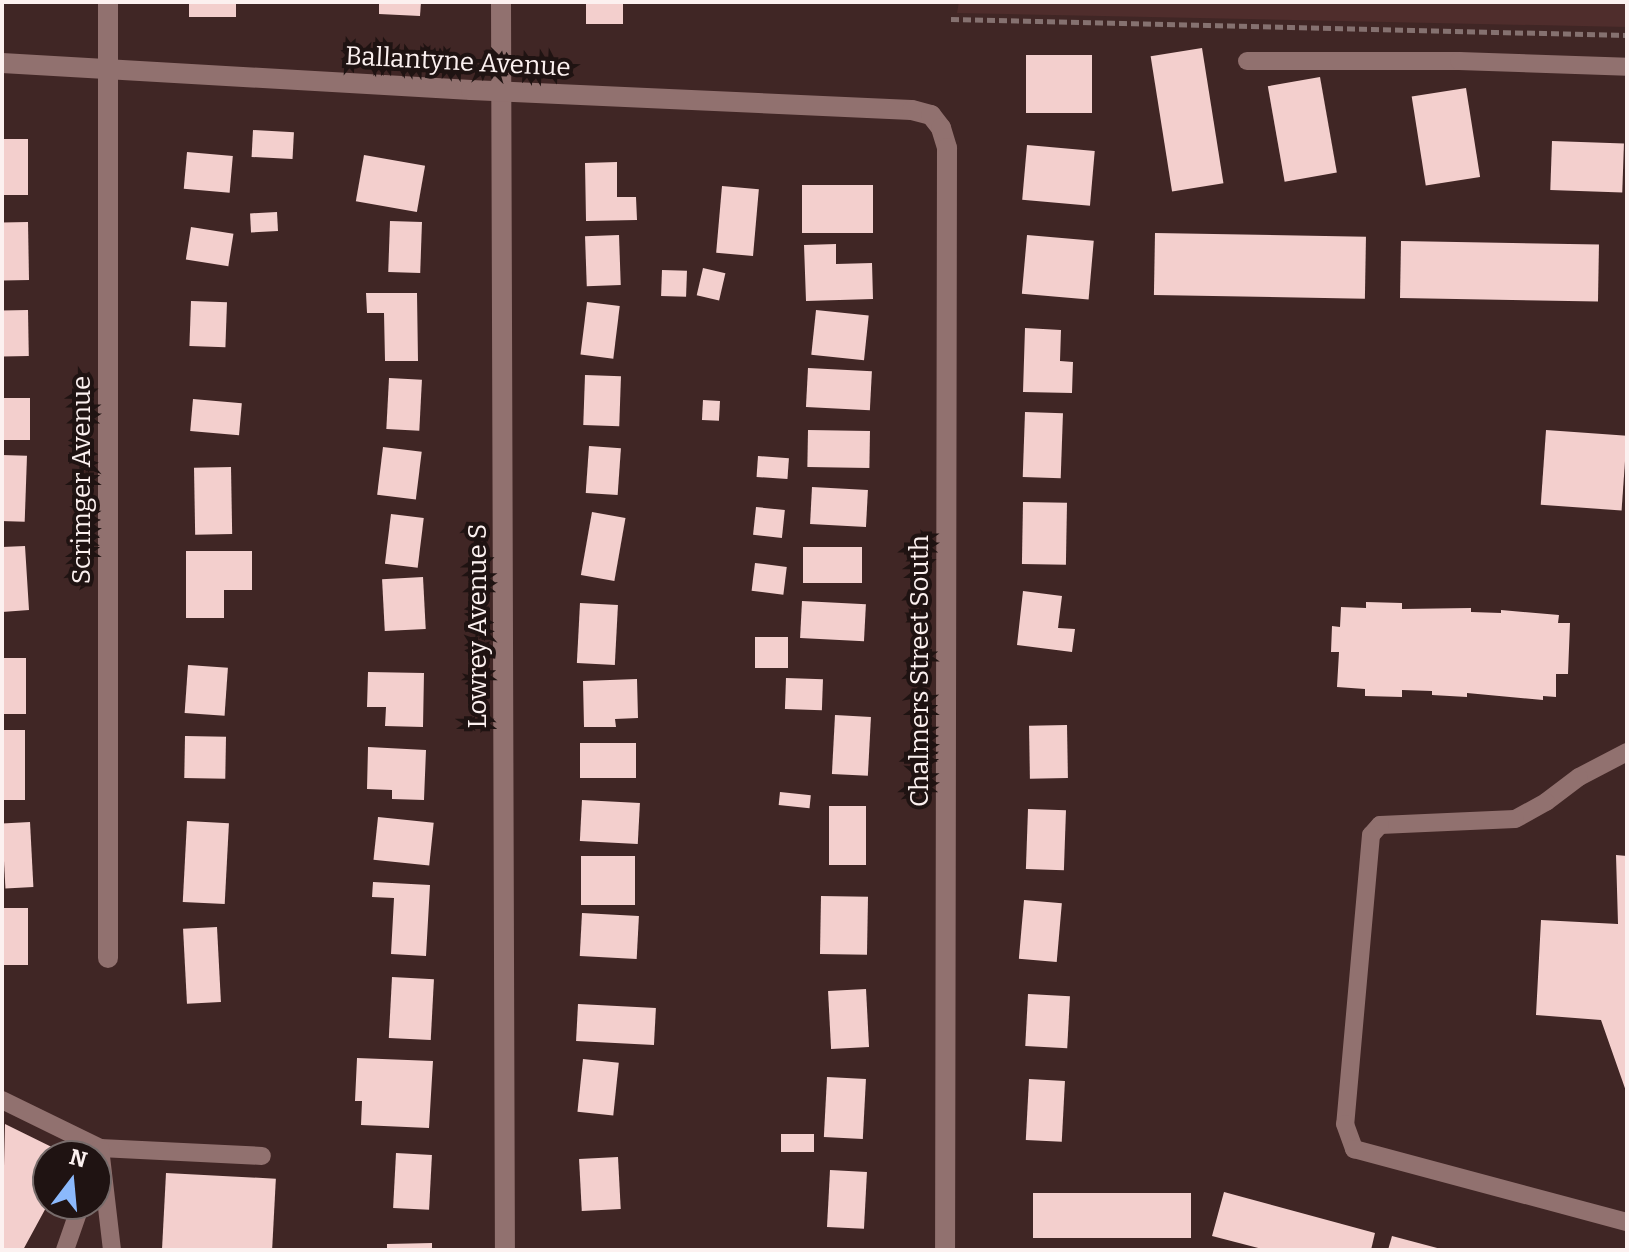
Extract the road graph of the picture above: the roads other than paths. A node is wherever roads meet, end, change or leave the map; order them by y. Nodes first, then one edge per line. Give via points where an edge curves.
1 (108, 2) edge
2 (501, 2) edge
3 (1247, 61) dead end
4 (2, 63) edge
5 (1627, 67) edge
6 (108, 68) junction
7 (501, 91) junction
8 (912, 110) joint
9 (1627, 752) edge
10 (108, 958) dead end
11 (2, 1100) edge
12 (73, 1140) edge
13 (112, 1154) edge
14 (262, 1156) dead end
15 (75, 1220) edge
16 (108, 1220) edge
17 (1627, 1222) edge
18 (65, 1250) edge
19 (112, 1250) edge
20 (505, 1250) edge
21 (945, 1250) edge

1 - 6 street, Scrimger Avenue
2 - 7 street, Lowrey Avenue S
3 - 5 lane
4 - 6 street, Ballantyne Avenue
6 - 7 street, Ballantyne Avenue
6 - 10 street, Scrimger Avenue
7 - 8 street, Ballantyne Avenue
7 - 20 street, Lowrey Avenue S
8 - 21 street, Chalmers Street South via 931,115 947,148
9 - 17 lane via 1515,819 1380,825 1371,835 1345,1124 1354,1149
11 - 12 lane
13 - 14 lane
15 - 18 lane
16 - 19 lane

